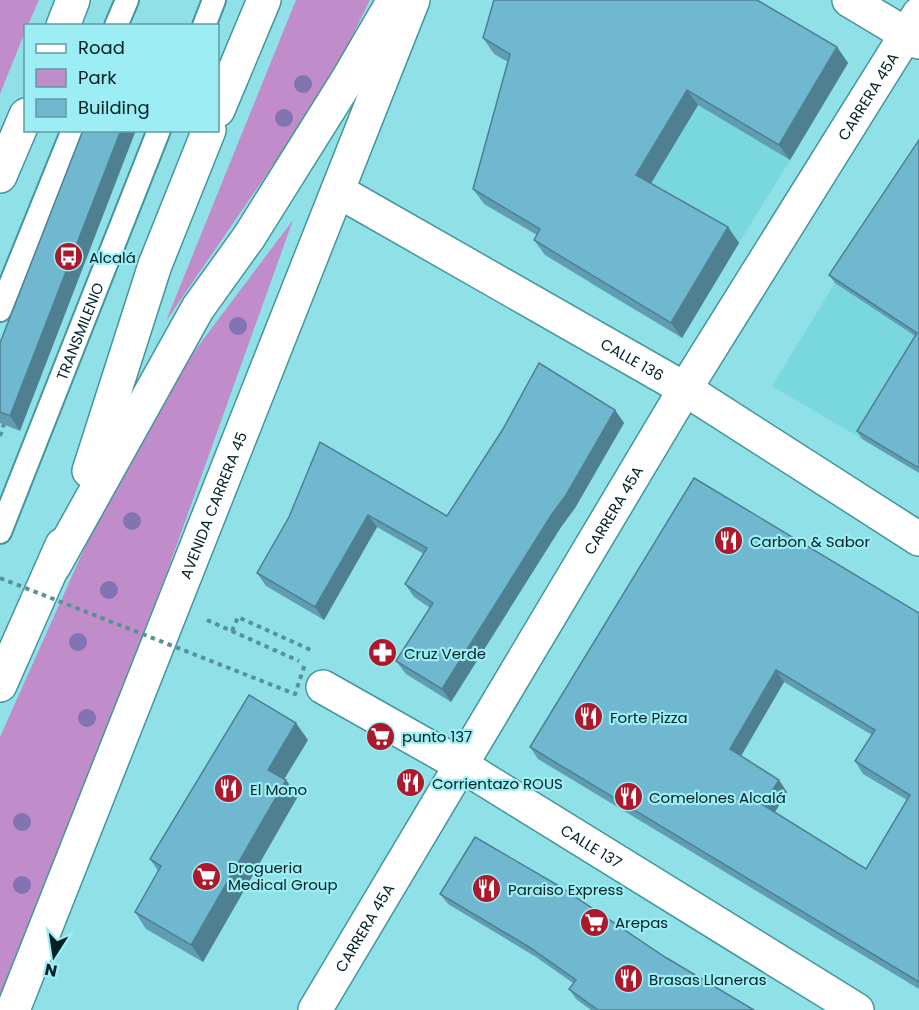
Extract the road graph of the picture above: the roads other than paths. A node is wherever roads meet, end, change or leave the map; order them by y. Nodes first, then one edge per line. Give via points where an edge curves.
1 (73, 0) edge
2 (127, 0) edge
3 (214, 0) edge
4 (264, 0) edge
5 (394, 0) edge
6 (413, 0) edge
7 (849, 0) edge
8 (64, 24) edge
9 (117, 24) edge
10 (205, 24) edge
11 (915, 30) edge
12 (219, 108) edge
13 (24, 120) edge
14 (72, 132) edge
15 (158, 132) edge
16 (208, 132) edge
17 (0, 176) edge
18 (338, 190) junction
19 (0, 310) edge
20 (685, 389) junction
21 (0, 532) edge
22 (919, 539) edge
23 (54, 566) junction
24 (0, 685) edge
25 (323, 687) road end
26 (461, 765) junction
27 (13, 1010) edge
28 (315, 1010) edge
29 (857, 1010) edge

1 - 8 main road
2 - 9 lane
3 - 10 lane
4 - 12 main road
5 - 23 main road via 255,227 198,308
6 - 18 main road, AVENIDA CARRERA 45
7 - 11 main road
11 - 20 main road, CARRERA 45A
13 - 17 main road
14 - 19 lane
15 - 21 lane, TRANSMILENIO
16 - 23 main road via 155,265 83,491
18 - 20 main road, CALLE 136
18 - 27 main road, AVENIDA CARRERA 45
20 - 22 main road, CALLE 136
20 - 26 main road, CARRERA 45A
23 - 24 main road
25 - 26 main road, CALLE 137
26 - 28 main road, CARRERA 45A
26 - 29 main road, CALLE 137

